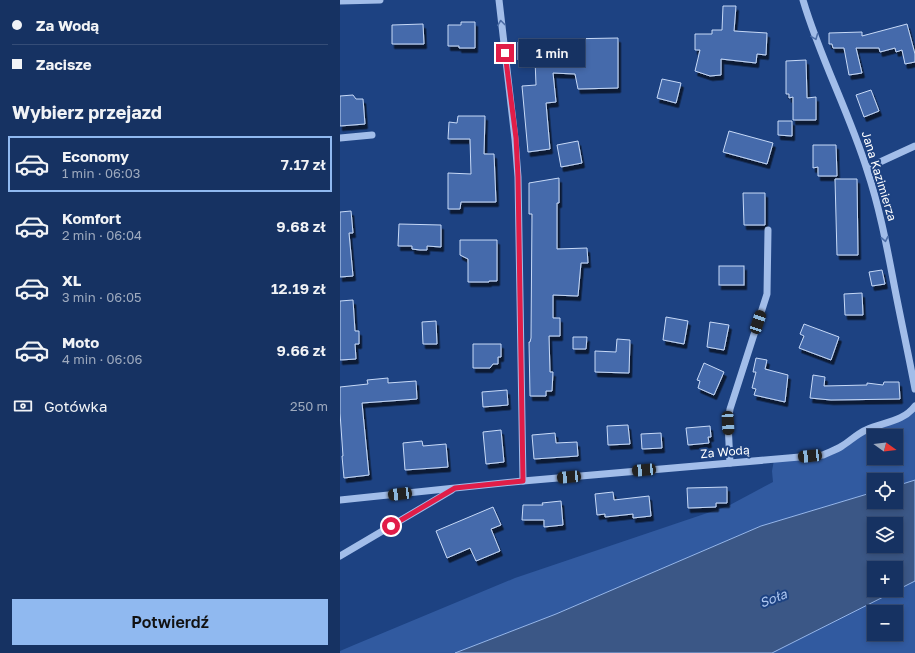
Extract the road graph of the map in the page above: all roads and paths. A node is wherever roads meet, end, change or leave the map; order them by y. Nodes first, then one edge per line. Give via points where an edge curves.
1 (380, 0) edge
2 (499, 0) edge
3 (803, 0) edge
4 (340, 1) edge
5 (372, 135) dead end
6 (340, 138) edge
7 (915, 146) edge
8 (867, 168) junction
9 (768, 230) dead end
10 (915, 389) edge
11 (915, 406) edge
12 (730, 463) junction
13 (523, 481) junction
14 (455, 488) junction
15 (340, 500) edge
16 (340, 556) edge

1 - 4 street
13 -> 2 street via 518,177 516,138
3 -> 8 street, Jana Kazimierza
5 - 6 street
7 - 8 street
8 -> 10 street, Jana Kazimierza via 879,208
9 - 12 street via 768,290 730,409
11 - 12 street, Za Wodą via 901,417 866,430 822,455
12 - 13 street, Za Wodą
13 - 14 street, Za Wodą
14 - 15 street, Za Wodą
14 - 16 street

